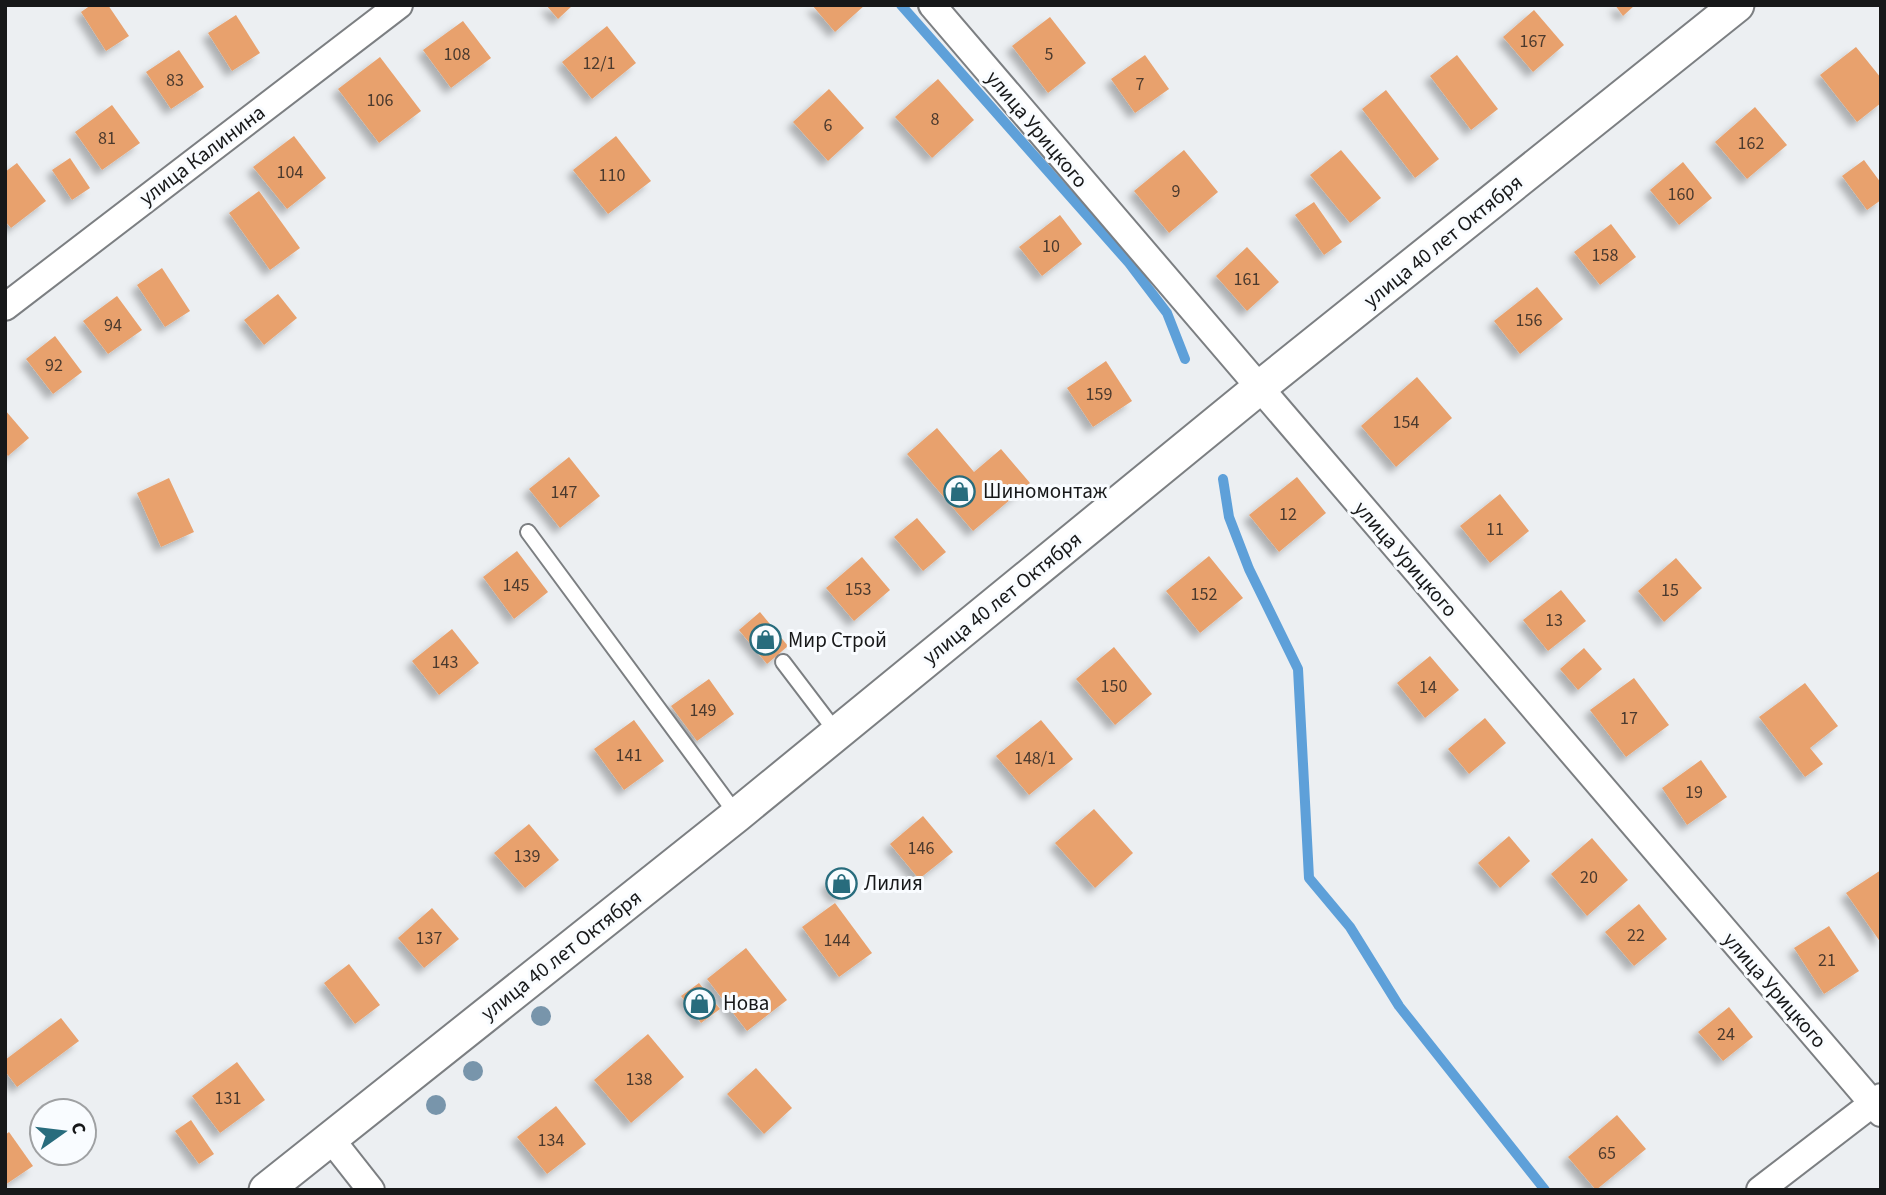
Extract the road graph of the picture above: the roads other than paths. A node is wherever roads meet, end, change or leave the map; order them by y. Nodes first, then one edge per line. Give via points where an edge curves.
1 (400, 5) edge
2 (932, 5) edge
3 (1737, 5) edge
4 (5, 307) edge
5 (1259, 388) junction
6 (528, 532) dead end
7 (783, 662) dead end
8 (837, 734) junction
9 (737, 815) junction
10 (1878, 1105) edge
11 (330, 1138) junction
12 (265, 1190) edge
13 (371, 1190) edge
14 (1760, 1190) edge

1 - 4 street, улица Калинина
2 - 5 street, улица Урицкого
3 - 5 street, улица 40 лет Октября
5 - 8 street, улица 40 лет Октября
5 - 10 street, улица Урицкого
6 - 9 lane
7 - 8 lane
8 - 9 street, улица 40 лет Октября
9 - 11 street, улица 40 лет Октября
10 - 14 street
11 - 12 street, улица 40 лет Октября
11 - 13 street

